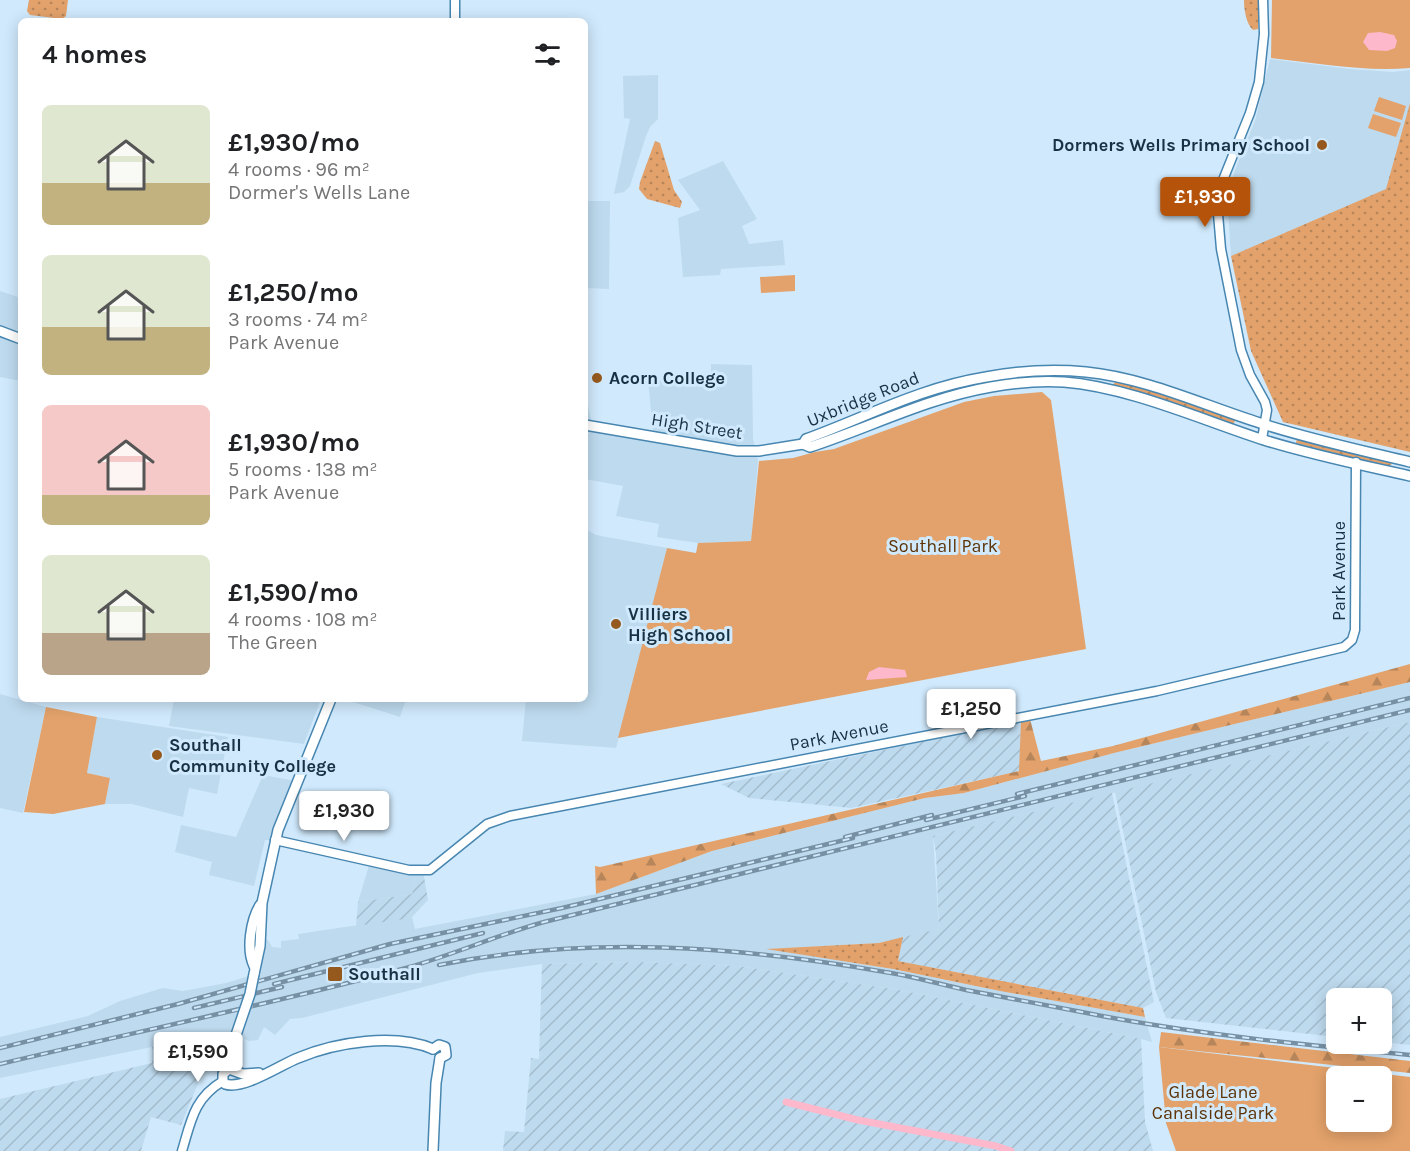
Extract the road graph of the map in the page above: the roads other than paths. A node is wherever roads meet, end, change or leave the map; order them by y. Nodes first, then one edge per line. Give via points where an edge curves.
1 (455, 0) edge
2 (1263, 0) edge
3 (455, 18) edge
4 (0, 331) edge
5 (18, 338) edge
6 (1109, 376) junction
7 (1107, 390) junction
8 (923, 391) junction
9 (926, 404) junction
10 (588, 425) edge
11 (1266, 425) junction
12 (1262, 439) junction
13 (803, 444) junction
14 (1397, 459) junction
15 (1356, 462) junction
16 (1410, 462) edge
17 (1394, 472) junction
18 (1410, 476) edge
19 (330, 702) edge
20 (275, 840) junction
21 (275, 1069) junction
22 (233, 1071) junction
23 (223, 1081) junction
24 (236, 1084) junction
25 (182, 1151) edge
26 (433, 1151) edge

1 - 3 street
2 - 11 street via 1264,34 1257,91 1223,180 1218,214 1239,341 1250,375 1265,402
4 - 5 main road
6 - 7 main road
6 - 8 main road, Uxbridge Road via 1024,372
6 - 11 main road, Uxbridge Road via 1148,385
7 - 9 main road, Uxbridge Road via 1065,382 1035,382 991,387
7 - 12 main road, Uxbridge Road
8 - 9 main road
8 - 13 main road, Uxbridge Road via 806,439
9 - 13 main road, Uxbridge Road via 810,447
10 - 13 main road, High Street via 737,451
11 - 12 street
11 - 14 main road, Uxbridge Road
12 - 15 main road, Uxbridge Road
14 - 16 main road, Uxbridge Road
14 - 17 main road
15 - 17 main road, Uxbridge Road
15 - 20 street, Park Avenue via 1355,630 1344,647 1147,693 510,816 487,824 427,870 409,870
17 - 18 main road, Uxbridge Road
19 - 20 main road
20 - 22 main road, bridge via 250,994 230,1054
21 - 22 main road via 249,1074
21 - 24 main road
21 - 26 main road via 321,1050 349,1045 404,1041 434,1049 445,1047 436,1083
22 - 23 main road via 223,1074
22 - 24 main road via 239,1076
23 - 24 main road
23 - 25 street via 200,1100

